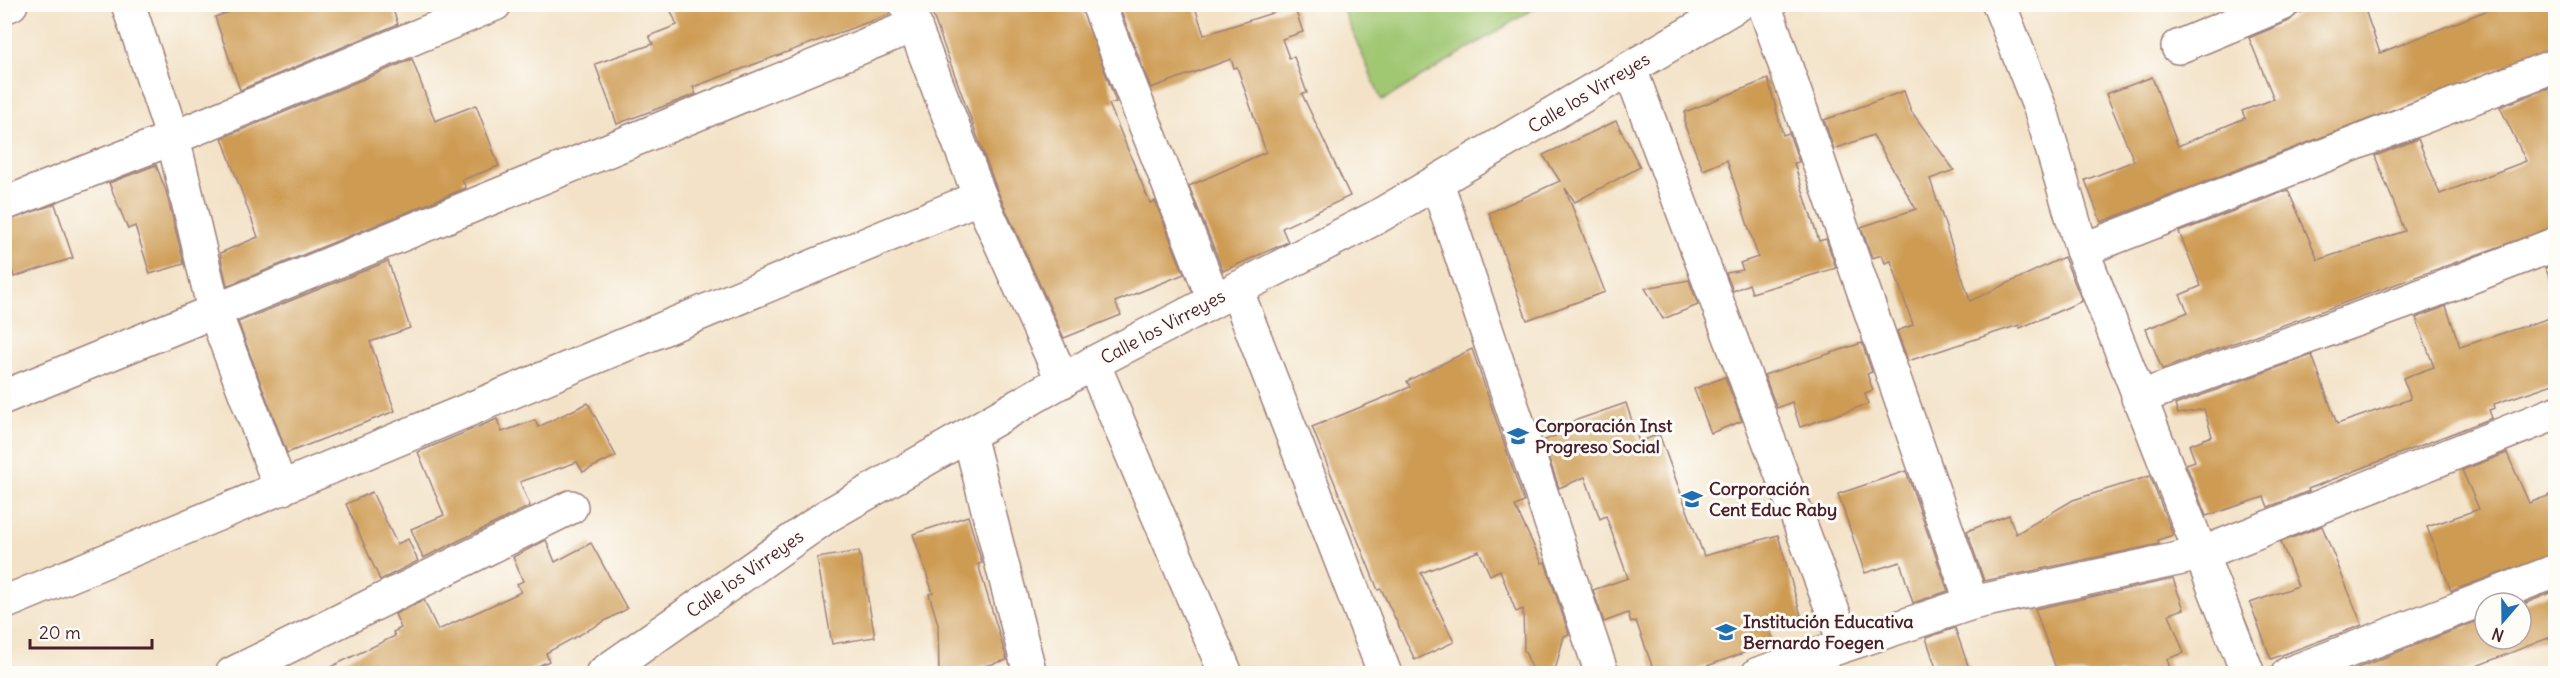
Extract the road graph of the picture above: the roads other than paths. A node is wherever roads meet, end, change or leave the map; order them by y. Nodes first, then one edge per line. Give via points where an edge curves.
1 (11, 4) edge
2 (128, 4) edge
3 (495, 4) edge
4 (1098, 4) edge
5 (1739, 4) edge
6 (1764, 4) edge
7 (1999, 4) edge
8 (2282, 4) edge
9 (4, 7) edge
10 (911, 15) edge
11 (2178, 47) dead end
12 (2556, 65) edge
13 (1630, 69) junction
14 (173, 138) junction
15 (1437, 183) junction
16 (980, 197) junction
17 (4, 204) edge
18 (2556, 244) edge
19 (2082, 250) junction
20 (1225, 294) junction
21 (214, 310) junction
22 (1093, 363) junction
23 (1063, 381) junction
24 (4, 397) edge
25 (2138, 398) junction
26 (2556, 413) edge
27 (969, 435) junction
28 (281, 489) junction
29 (571, 507) dead end
30 (2200, 554) junction
31 (2556, 571) edge
32 (4, 603) edge
33 (1972, 603) junction
34 (1845, 644) junction
35 (232, 674) edge
36 (602, 674) edge
37 (1030, 674) edge
38 (1226, 674) edge
39 (1385, 674) edge
40 (1602, 674) edge
41 (1758, 674) edge
42 (2248, 674) edge
43 (2288, 674) edge

1 - 9 street
2 - 14 street
3 - 14 street
4 - 20 street
5 - 13 street, Calle los Virreyes
6 - 33 street
7 - 19 street via 2041,111
8 - 11 street
10 - 16 street
10 - 21 street
12 - 19 street
13 - 15 street, Calle los Virreyes
13 - 34 street
14 - 17 street
14 - 21 street
15 - 20 street, Calle los Virreyes
15 - 40 street
16 - 23 street
16 - 28 street
18 - 25 street
19 - 25 street
20 - 22 street, Calle los Virreyes
20 - 39 street
21 - 24 street
21 - 28 street
22 - 23 street, Calle los Virreyes
22 - 38 street
23 - 27 street, Calle los Virreyes
25 - 30 street
26 - 30 street
27 - 36 street, Calle los Virreyes via 827,516
27 - 37 street
28 - 32 street
29 - 35 street
30 - 33 street
30 - 42 street
31 - 43 street
33 - 34 street
34 - 41 street

